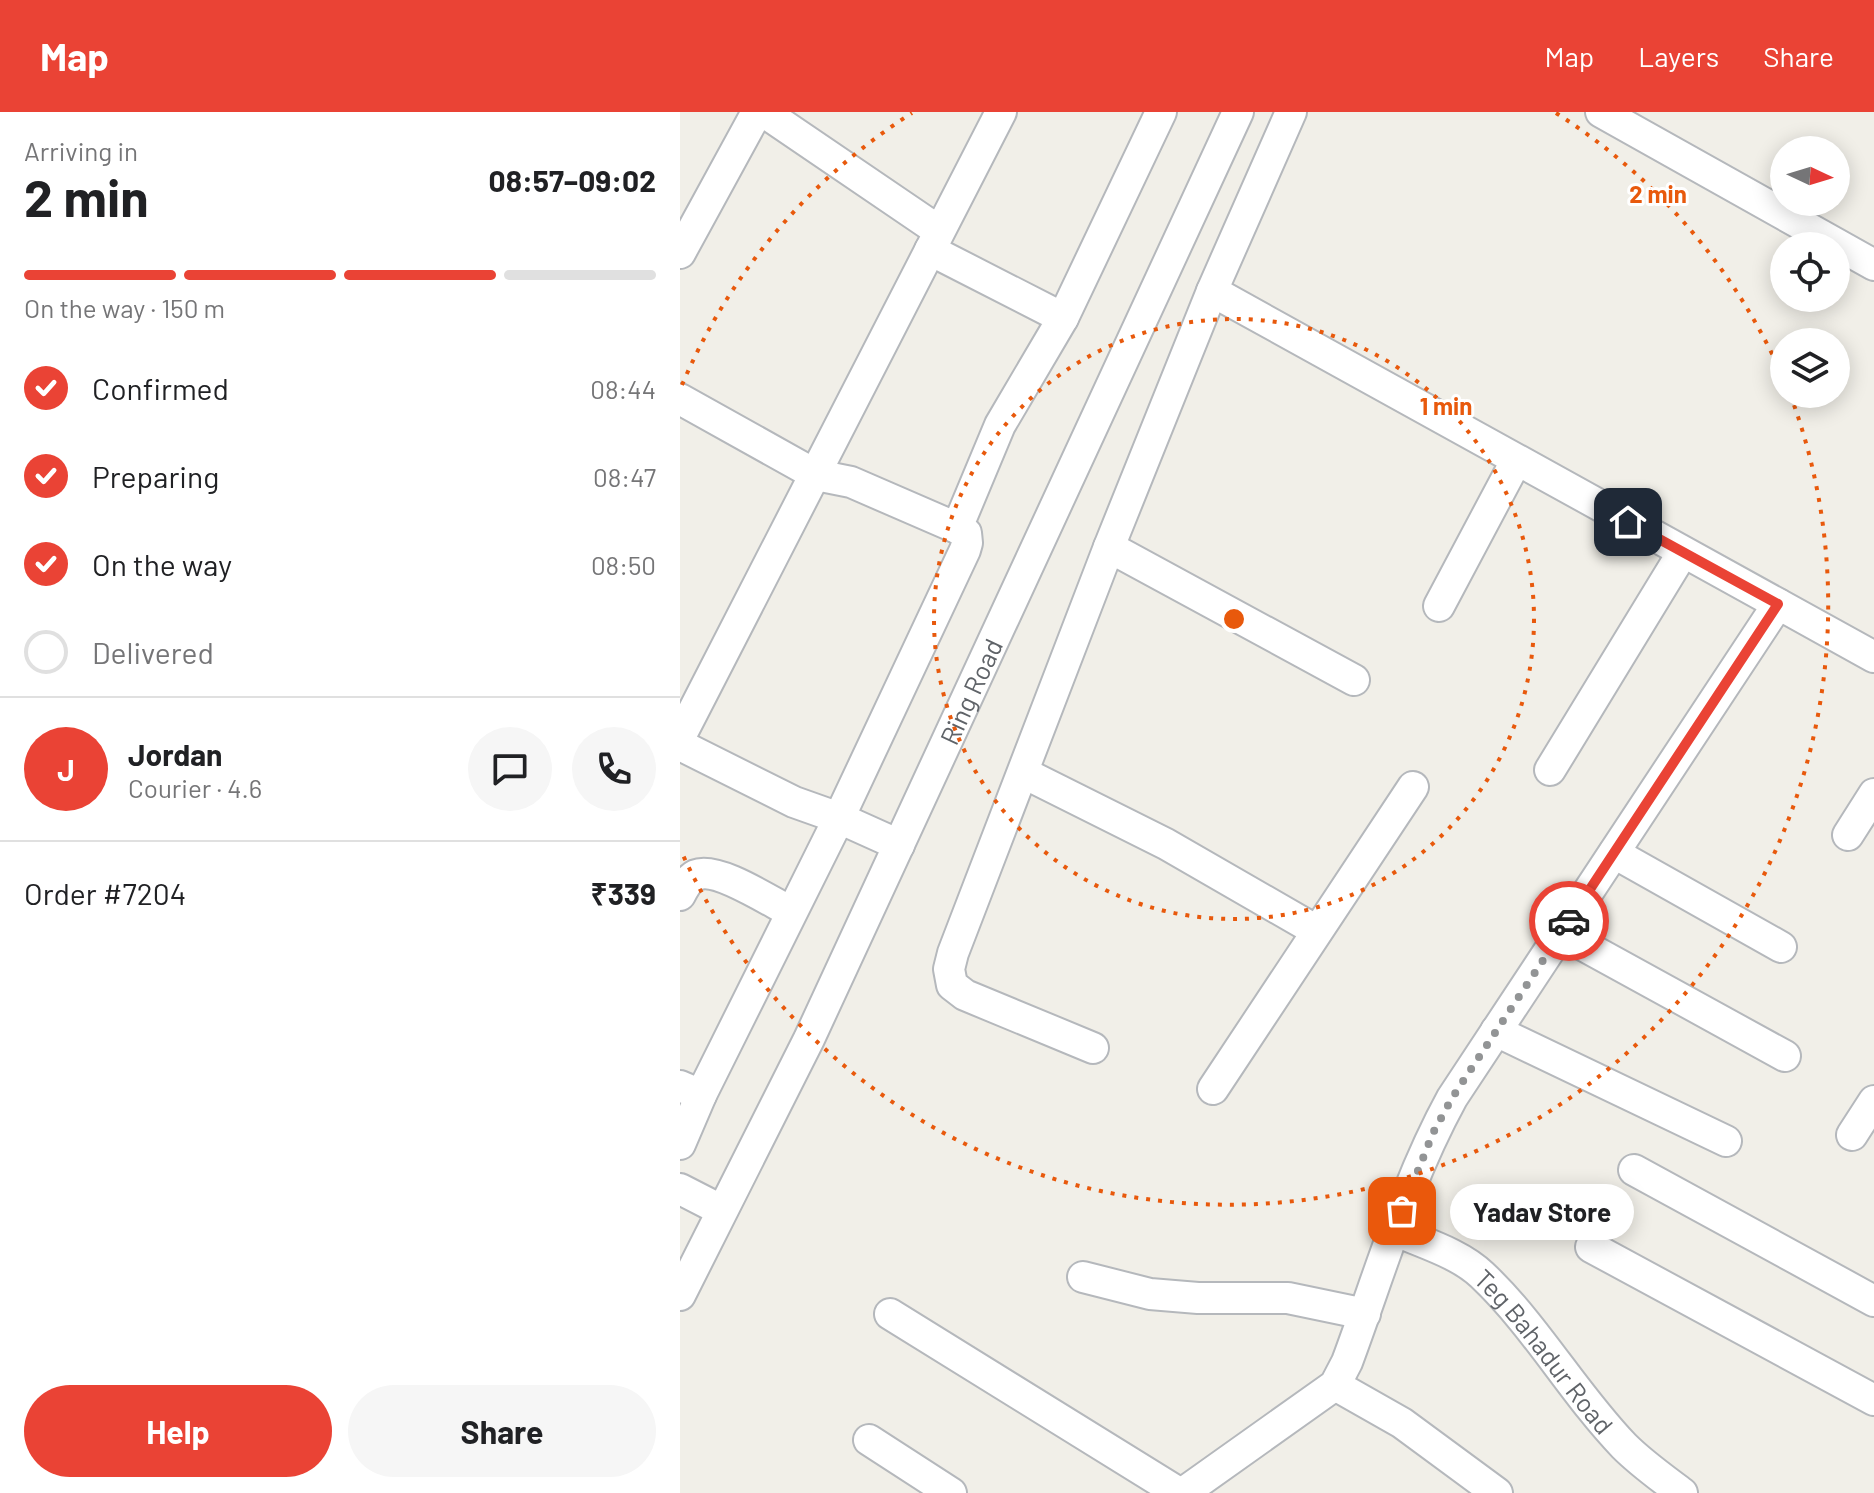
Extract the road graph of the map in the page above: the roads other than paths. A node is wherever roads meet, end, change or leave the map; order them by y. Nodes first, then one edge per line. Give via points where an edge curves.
1 (757, 112) edge
2 (764, 112) edge
3 (1001, 112) edge
4 (1161, 112) edge
5 (1238, 112) edge
6 (1291, 112) edge
7 (1601, 112) edge
8 (935, 241) junction
9 (681, 250) edge
10 (1874, 265) edge
11 (1212, 291) junction
12 (1063, 318) junction
13 (680, 399) edge
14 (1516, 461) junction
15 (816, 475) junction
16 (957, 528) junction
17 (1109, 547) junction
18 (1683, 552) junction
19 (1778, 604) junction
20 (1439, 606) dead end
21 (1874, 657) edge
22 (1354, 680) dead end
23 (680, 737) edge
24 (680, 745) edge
25 (1550, 770) dead end
26 (1024, 773) junction
27 (1413, 787) dead end
28 (1874, 794) edge
29 (839, 818) junction
30 (1848, 835) dead end
31 (899, 845) junction
32 (1614, 853) junction
33 (680, 895) edge
34 (791, 912) junction
35 (1317, 931) junction
36 (1561, 933) junction
37 (1781, 947) dead end
38 (1496, 1031) junction
39 (1093, 1048) dead end
40 (1785, 1056) dead end
41 (1213, 1089) dead end
42 (690, 1090) edge
43 (1874, 1101) edge
44 (1852, 1135) dead end
45 (1726, 1141) dead end
46 (680, 1144) edge
47 (1634, 1170) dead end
48 (680, 1189) edge
49 (721, 1210) junction
50 (1394, 1230) junction
51 (1591, 1247) dead end
52 (1083, 1277) dead end
53 (680, 1295) edge
54 (1874, 1301) edge
55 (890, 1314) dead end
56 (1365, 1314) junction
57 (1335, 1385) junction
58 (1874, 1400) edge
59 (869, 1440) dead end
60 (951, 1493) edge
61 (1181, 1493) edge
62 (1497, 1493) edge
63 (1682, 1493) edge

1 - 9 street
2 - 8 street
3 - 8 street
4 - 12 street
5 - 31 street, Ring Road
6 - 11 street
7 - 10 street
8 - 12 street
8 - 15 street
11 - 14 street
11 - 17 street
12 - 16 street via 1000,425
13 - 15 street
14 - 18 street
14 - 20 street
15 - 16 street via 851,482
15 - 23 street
16 - 29 street via 966,533 965,550
17 - 22 street
17 - 26 street
18 - 19 street
18 - 25 street
19 - 21 street
19 - 32 street
24 - 29 street via 794,802
26 - 35 street via 1166,844
26 - 39 street via 953,953 952,985
27 - 35 street
28 - 30 street
29 - 31 street
29 - 34 street
31 - 49 street, Ring Road via 809,1039
32 - 36 street
32 - 37 street
33 - 34 street via 688,881 707,873
34 - 42 street
35 - 41 street
36 - 38 street
36 - 40 street
38 - 45 street
38 - 50 street via 1433,1133
42 - 46 street
43 - 44 street
47 - 54 street
48 - 49 street
49 - 53 street, Ring Road
50 - 56 street
50 - 63 street, Teg Bahadur Road via 1481,1274 1622,1444
51 - 58 street
52 - 56 street via 1150,1294 1288,1298
55 - 61 street
56 - 57 street
57 - 61 street
57 - 62 street via 1402,1423
59 - 60 street

